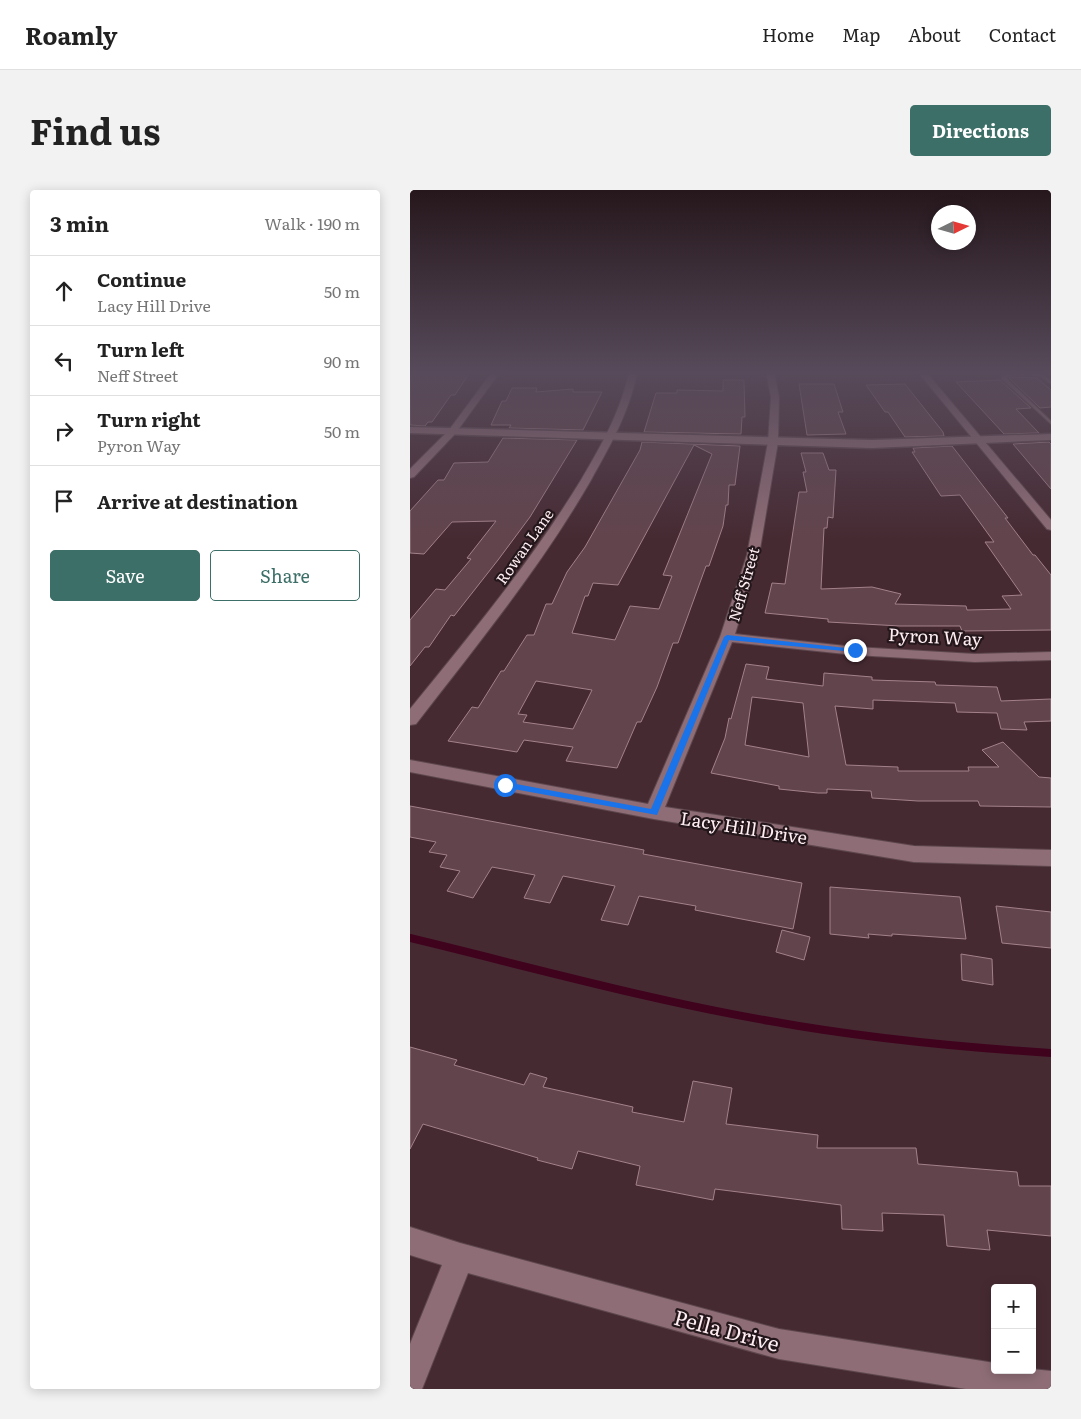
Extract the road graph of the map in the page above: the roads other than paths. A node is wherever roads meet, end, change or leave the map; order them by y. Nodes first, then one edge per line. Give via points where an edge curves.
1 (455, 428) edge
2 (614, 428) edge
3 (774, 428) edge
4 (969, 428) edge
5 (410, 430) edge
6 (452, 432) junction
7 (611, 437) junction
8 (1051, 437) edge
9 (979, 440) junction
10 (773, 442) junction
11 (410, 475) edge
12 (1051, 527) edge
13 (727, 637) junction
14 (1051, 656) edge
15 (410, 720) edge
16 (410, 766) edge
17 (654, 812) junction
18 (1051, 858) edge
19 (410, 1241) edge
20 (460, 1257) junction
21 (410, 1381) edge
22 (1051, 1387) edge

1 - 6 street
2 - 7 street, Rowan Lane
3 - 10 street, Neff Street
4 - 9 street
5 - 6 street
6 - 7 street
6 - 11 street
7 - 10 street
7 - 15 street, Rowan Lane via 571,507 525,576
8 - 9 street
9 - 10 street via 872,444
9 - 12 street
10 - 13 street, Neff Street via 753,555
13 - 14 street, Pyron Way via 966,658
13 - 17 street, Neff Street
16 - 17 street, Lacy Hill Drive
17 - 18 street, Lacy Hill Drive via 914,854
19 - 20 street, Pella Drive
20 - 21 street
20 - 22 street, Pella Drive via 779,1344

